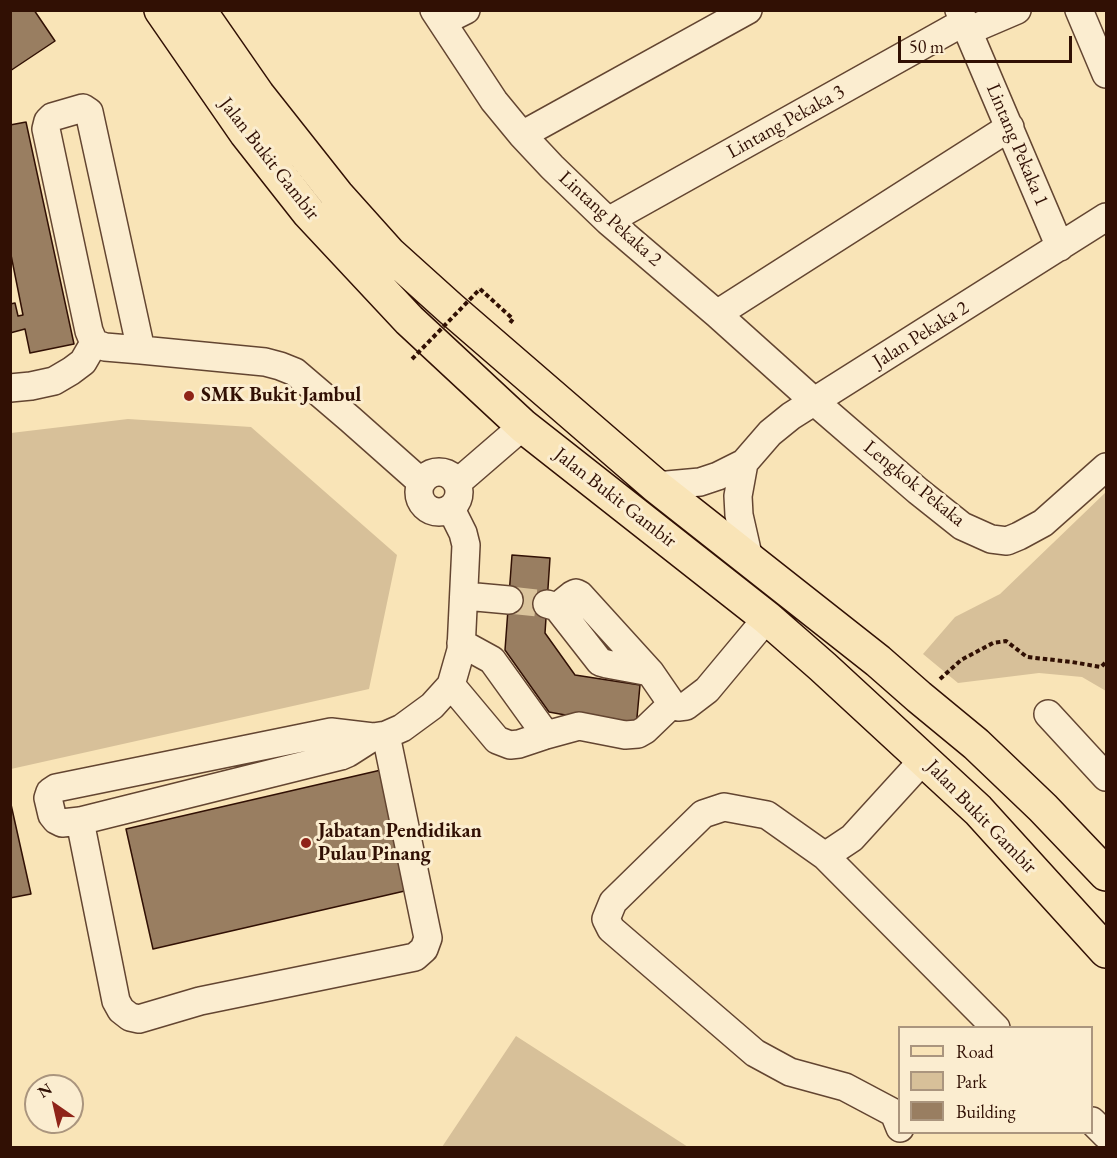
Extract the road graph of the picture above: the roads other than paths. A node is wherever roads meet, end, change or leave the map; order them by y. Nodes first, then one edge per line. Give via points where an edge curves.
1 (161, 10) edge
2 (199, 10) edge
3 (466, 10) edge
4 (748, 10) edge
5 (1017, 10) edge
6 (1079, 10) edge
7 (438, 16) edge
8 (964, 21) edge
9 (1107, 74) edge
10 (1010, 127) junction
11 (522, 135) junction
12 (1107, 217) edge
13 (608, 221) junction
14 (1060, 246) junction
15 (717, 314) junction
16 (94, 343) junction
17 (141, 350) junction
18 (10, 388) edge
19 (815, 402) junction
20 (523, 426) junction
21 (744, 463) junction
22 (1107, 467) edge
23 (421, 482) junction
24 (457, 483) junction
25 (656, 486) junction
26 (451, 509) junction
27 (749, 559) junction
28 (465, 596) junction
29 (509, 600) tunnel mouth
30 (552, 605) tunnel mouth
31 (767, 618) junction
32 (461, 643) junction
33 (451, 685) junction
34 (672, 705) junction
35 (1048, 714) dead end
36 (546, 735) junction
37 (380, 736) junction
38 (918, 754) junction
39 (1107, 777) edge
40 (80, 821) junction
41 (825, 856) junction
42 (1107, 874) edge
43 (1107, 951) edge
44 (990, 1025) edge
45 (898, 1119) edge
46 (1093, 1122) edge
47 (1107, 1135) edge

1 - 20 main road, Jalan Bukit Gambir via 246,133 309,213 409,320
2 - 25 main road, Jalan Bukit Gambir via 279,122 389,253
3 - 7 street
4 - 11 street
5 - 8 street, Lintang Pekaka 3
6 - 9 street
7 - 11 street, Lintang Pekaka 2
8 - 10 street, Lintang Pekaka 1
8 - 13 street, Lintang Pekaka 3
10 - 14 street, Lintang Pekaka 1
10 - 15 street
11 - 13 street, Lintang Pekaka 2
12 - 14 street, Jalan Pekaka 2
13 - 15 street, Lintang Pekaka 2
14 - 19 street, Jalan Pekaka 2
15 - 19 street, Lintang Pekaka 2
16 - 17 street
16 - 17 street via 46,129 52,117 83,108 89,112
16 - 18 street via 83,362 54,381
17 - 23 street via 265,362 295,372
19 - 21 street, Jalan Pekaka 2 via 770,433
19 - 22 street, Lengkok Pekaka via 962,526 991,539 1007,541 1043,523
20 - 24 street
20 - 31 main road, Jalan Bukit Gambir
21 - 25 street, Jalan Pekaka 2 via 700,482
21 - 27 street via 738,496
23 - 24 street via 435,472 443,472
23 - 26 street via 418,491 425,508 442,513
24 - 26 street via 459,497
25 - 27 main road, Jalan Bukit Gambir
26 - 28 street via 466,545
27 - 42 main road, Jalan Bukit Gambir via 976,744
28 - 29 street
28 - 32 street
30 - 34 street via 576,593 580,595 650,672
31 - 34 street via 707,690 686,706
31 - 38 main road, Jalan Bukit Gambir
32 - 33 street
32 - 36 street via 492,660
33 - 36 street via 496,740 510,745
33 - 37 street via 432,706 402,728
34 - 36 street via 638,734 579,726
35 - 39 street
37 - 40 street via 341,756
37 - 40 street via 331,732 50,792 48,798 56,820
37 - 40 street via 428,939 415,957 200,1002 139,1019 130,1017 116,1002
38 - 41 street via 852,838
38 - 43 main road, Jalan Bukit Gambir via 978,810
41 - 44 street
41 - 45 street via 767,815 724,807 703,814 613,902 606,919 611,929 755,1053 790,1072 844,1087
46 - 47 street

